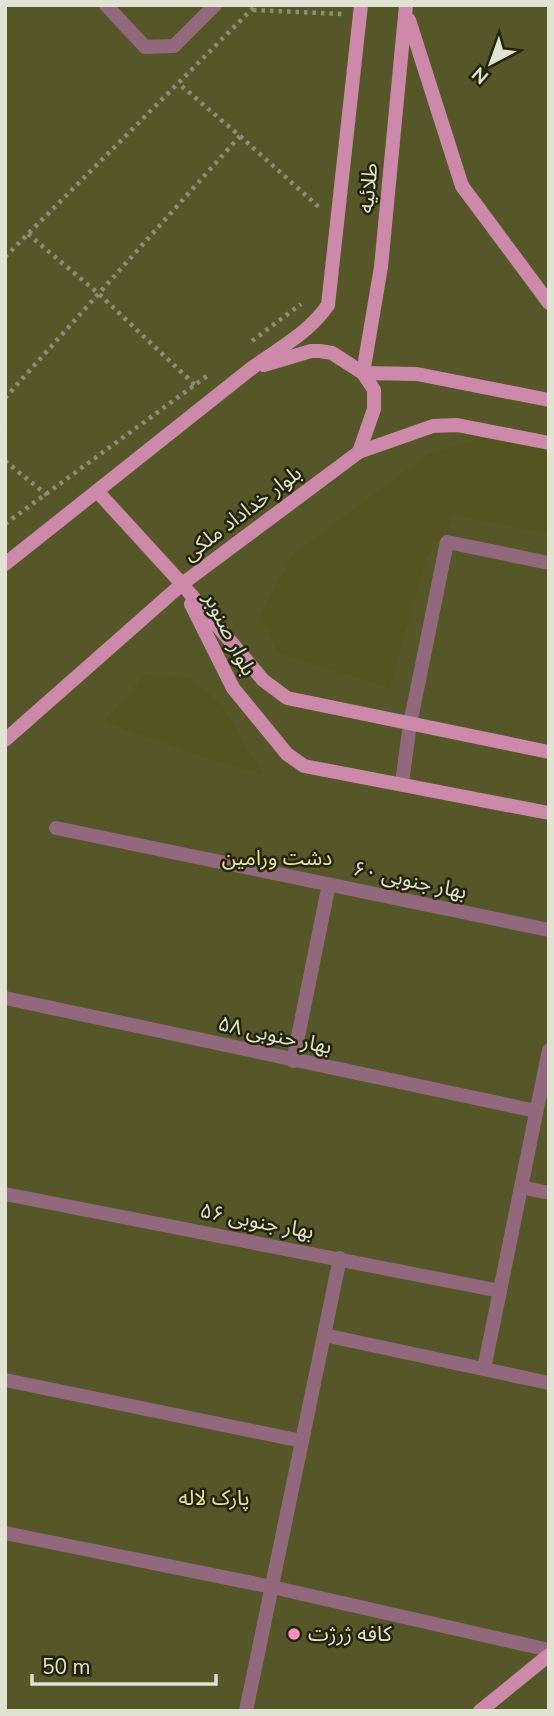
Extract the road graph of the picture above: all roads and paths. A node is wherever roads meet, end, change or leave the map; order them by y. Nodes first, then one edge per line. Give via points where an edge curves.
1 (106, 5) edge
2 (215, 5) edge
3 (254, 8) edge
4 (406, 9) edge
5 (356, 10) edge
6 (178, 83) junction
7 (240, 136) junction
8 (330, 217) dead end
9 (28, 234) junction
10 (5, 257) edge
11 (99, 294) junction
12 (549, 303) edge
13 (302, 304) dead end
14 (248, 345) dead end
15 (216, 369) dead end
16 (250, 369) junction
17 (363, 373) junction
18 (195, 385) junction
19 (5, 398) edge
20 (549, 400) edge
21 (549, 443) edge
22 (359, 452) junction
23 (5, 461) edge
24 (97, 491) junction
25 (47, 495) junction
26 (5, 524) edge
27 (549, 563) edge
28 (5, 564) edge
29 (181, 584) junction
30 (410, 724) junction
31 (5, 740) edge
32 (549, 752) edge
33 (402, 783) junction
34 (549, 813) edge
35 (56, 828) dead end
36 (329, 884) junction
37 (549, 930) edge
38 (5, 998) edge
39 (549, 1050) edge
40 (293, 1061) junction
41 (536, 1111) junction
42 (521, 1187) junction
43 (549, 1193) edge
44 (5, 1194) edge
45 (340, 1258) junction
46 (499, 1292) junction
47 (324, 1335) junction
48 (484, 1369) junction
49 (5, 1380) edge
50 (549, 1383) edge
51 (302, 1441) junction
52 (5, 1533) edge
53 (272, 1587) junction
54 (549, 1653) edge
55 (246, 1711) edge
56 (480, 1711) edge

1 - 2 street via 145,47 174,46
3 - 5 path
3 - 6 path
4 - 12 street via 462,186
4 - 17 street, طلائیه via 381,267
5 - 16 street, طلائیه via 328,305 303,334
6 - 7 path
6 - 9 path
7 - 8 path
7 - 11 path
9 - 10 path
9 - 11 path
11 - 18 path
11 - 19 path
13 - 14 path
15 - 18 path
16 - 17 street via 320,351
16 - 24 street
17 - 20 street via 417,374
17 - 22 street via 374,390 374,409
18 - 25 path
21 - 22 street, بلوار خداداد ملکی via 457,425 433,426
22 - 29 street, بلوار خداداد ملکی
23 - 25 path
24 - 28 street
24 - 29 street
25 - 26 path
27 - 30 street via 447,542
29 - 30 street, بلوار صنوبر via 262,680 287,698
29 - 31 street, بلوار خداداد ملکی
29 - 33 street, بلوار صنوبر via 233,688 287,754 304,766
30 - 32 street, بلوار صنوبر
30 - 33 street
33 - 34 street, بلوار صنوبر
35 - 36 street, بهار جنوبی ۶۰
36 - 37 street, بهار جنوبی ۶۰
36 - 40 street
38 - 40 street, بهار حنوبی ۵۸
39 - 41 street
40 - 41 street, بهار حنوبی ۵۸
41 - 42 street
42 - 43 street
42 - 46 street
44 - 45 street, بهار جنوبی ۵۶
45 - 46 street, بهار جنوبی ۵۶
45 - 47 street
46 - 48 street
47 - 48 street
47 - 51 street
48 - 50 street
49 - 51 street
51 - 53 street
52 - 53 street
53 - 54 street
53 - 55 street
54 - 56 street

